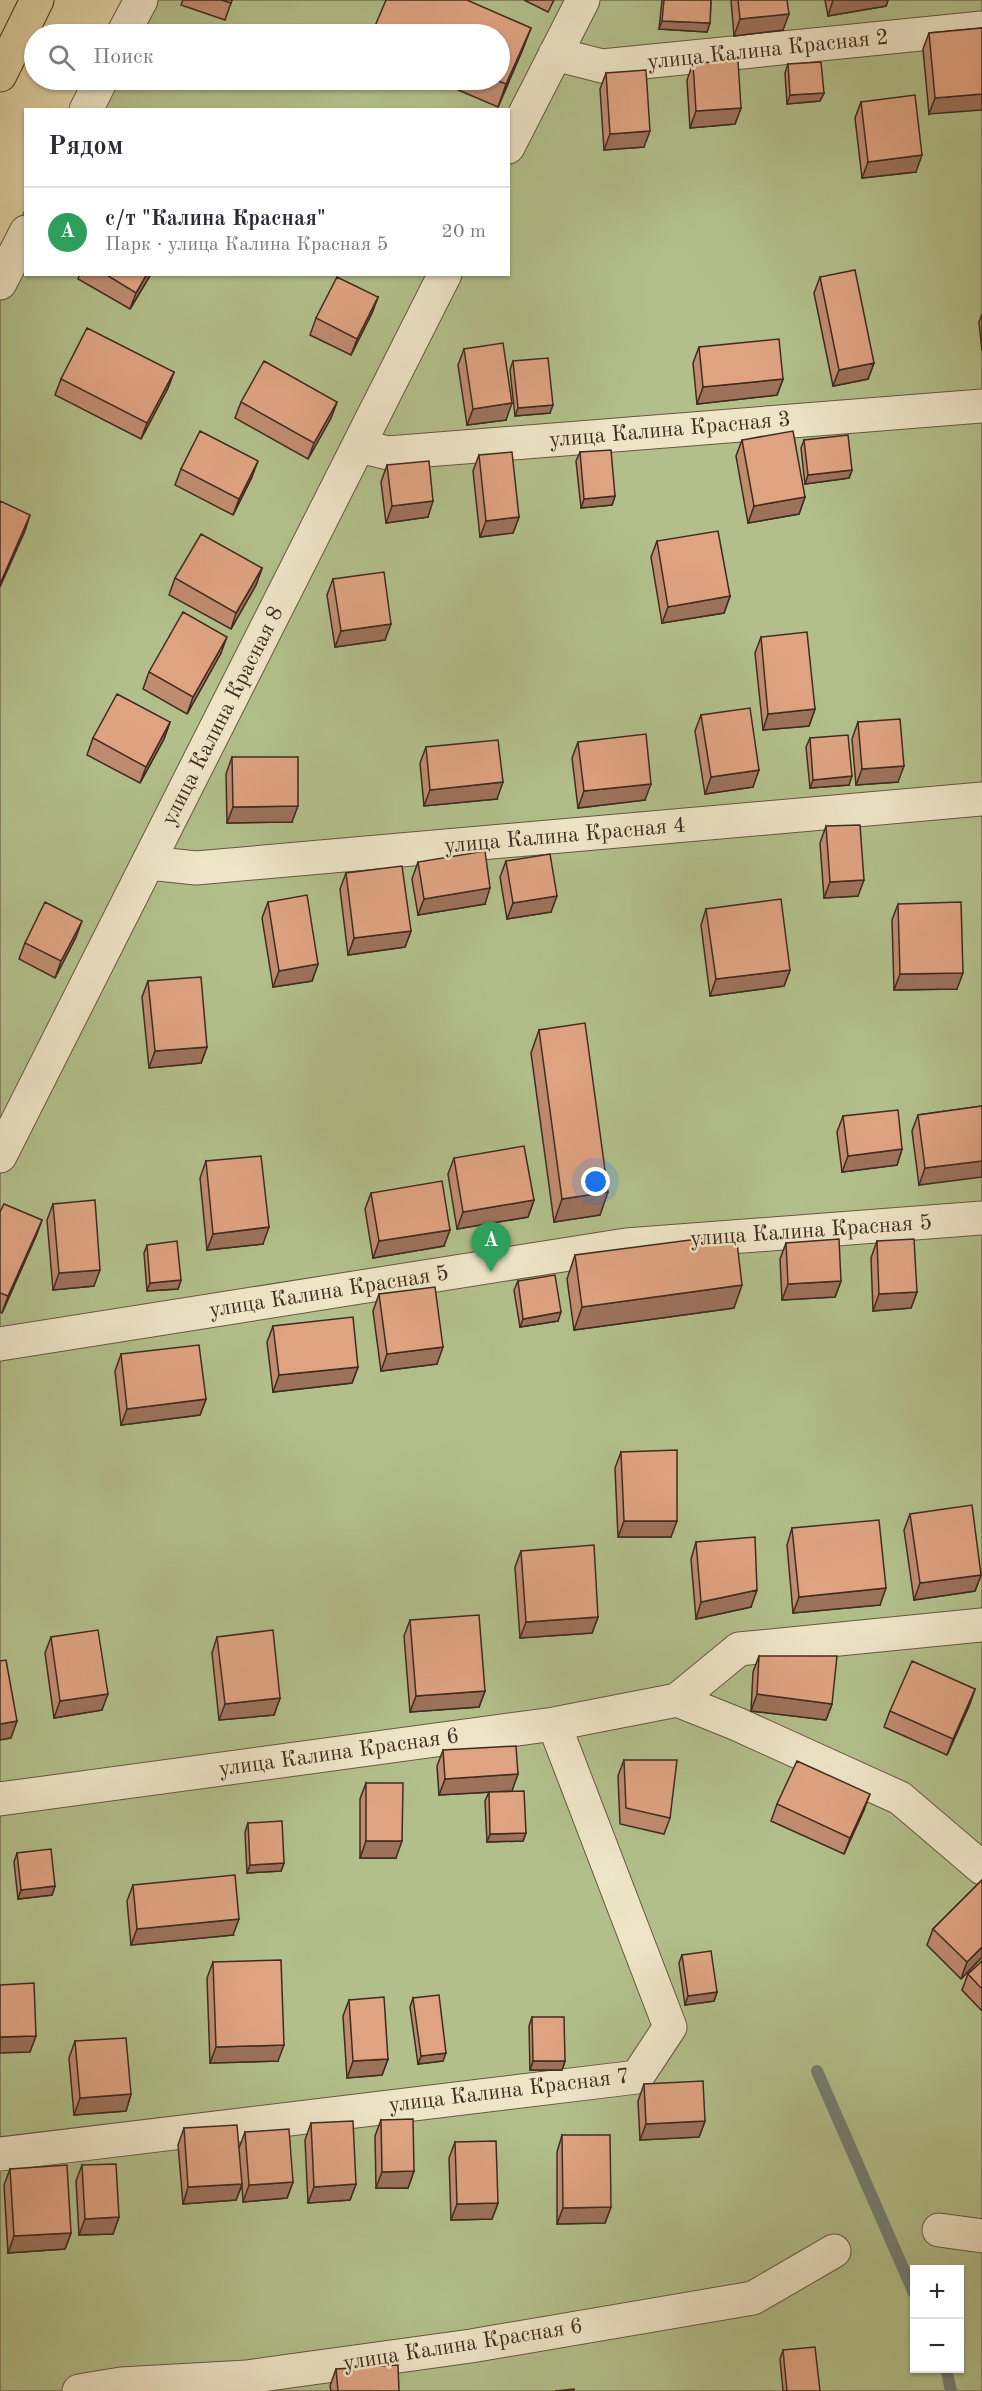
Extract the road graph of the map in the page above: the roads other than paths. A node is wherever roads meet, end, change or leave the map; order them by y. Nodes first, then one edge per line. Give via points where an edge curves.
1 (37, 0) edge
2 (141, 0) edge
3 (583, 0) edge
4 (25, 24) edge
5 (128, 24) edge
6 (24, 26) edge
7 (982, 28) edge
8 (555, 54) junction
9 (0, 75) edge
10 (96, 90) edge
11 (87, 108) edge
12 (510, 143) edge
13 (24, 236) edge
14 (444, 276) edge
15 (0, 283) edge
16 (982, 406) edge
17 (359, 447) junction
18 (982, 798) edge
19 (149, 862) junction
20 (0, 1156) edge
21 (982, 1218) edge
22 (0, 1344) edge
23 (982, 1625) edge
24 (677, 1701) junction
25 (554, 1724) junction
26 (0, 1799) edge
27 (982, 1868) edge
28 (0, 2154) edge
29 (939, 2230) dead end
30 (982, 2236) edge
31 (834, 2251) dead end
32 (79, 2391) edge

1 - 4 main road
2 - 5 street
3 - 8 street
6 - 9 main road
7 - 8 street, улица Калина Красная 2 via 602,66
8 - 12 street
10 - 11 street
13 - 15 street
14 - 17 street, улица Калина Красная 8
16 - 17 street, улица Калина Красная 3 via 388,453
17 - 19 street, улица Калина Красная 8
18 - 19 street, улица Калина Красная 4 via 196,868
19 - 20 street, улица Калина Красная 8
21 - 22 street, улица Калина Красная 5 via 626,1245
23 - 24 street, улица Калина Красная 6 via 740,1649
24 - 25 street, улица Калина Красная 6
24 - 27 street via 900,1798
25 - 26 street, улица Калина Красная 6
25 - 28 street, улица Калина Красная 7 via 670,2027 637,2077
29 - 30 street
31 - 32 street, улица Калина Красная 6 via 753,2298 471,2346 247,2377 121,2384

